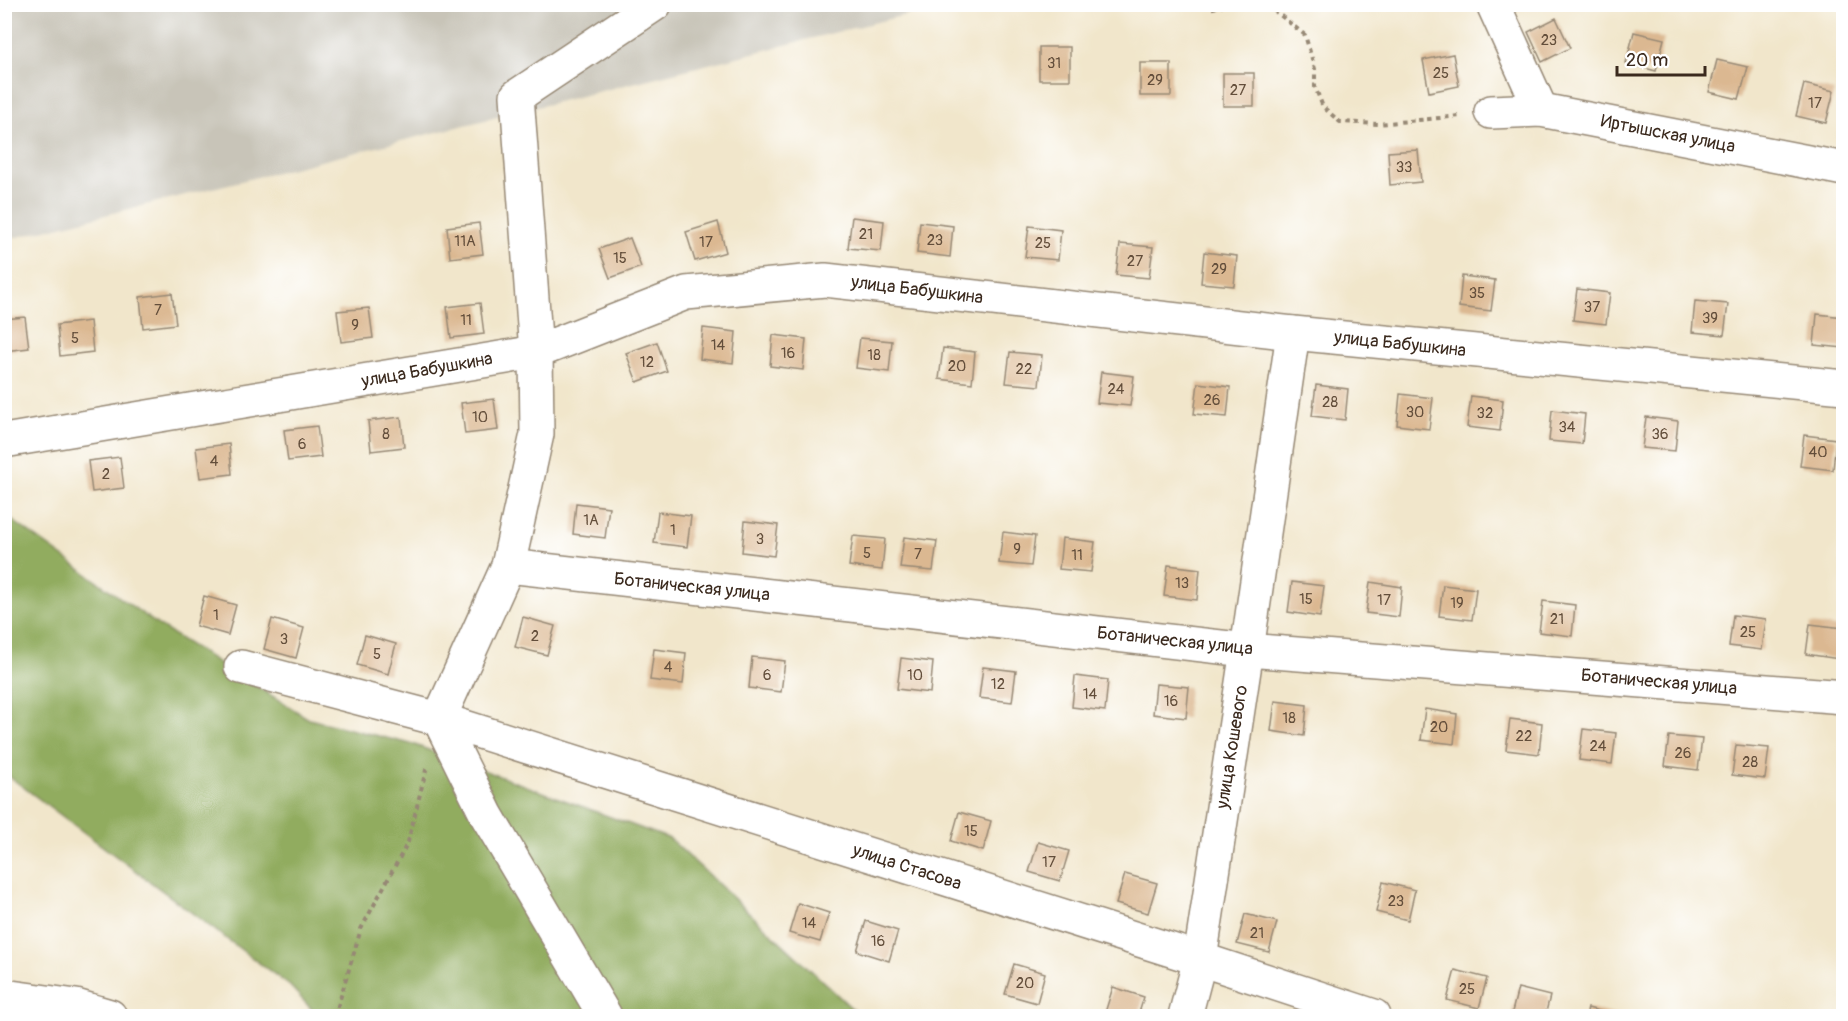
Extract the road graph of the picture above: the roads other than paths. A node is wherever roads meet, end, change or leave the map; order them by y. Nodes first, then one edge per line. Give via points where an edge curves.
1 (655, 4) edge
2 (1493, 4) edge
3 (1541, 110) junction
4 (1491, 112) road end
5 (1844, 169) edge
6 (1293, 333) junction
7 (536, 351) junction
8 (1844, 387) edge
9 (4, 441) edge
10 (508, 566) junction
11 (1247, 650) junction
12 (241, 667) dead end
13 (1844, 697) edge
14 (439, 719) junction
15 (1200, 959) junction
16 (4, 996) edge
17 (110, 1017) edge
18 (606, 1017) edge
19 (1185, 1017) edge
20 (1374, 1017) edge

1 - 7 street via 517,96
2 - 3 street
3 - 4 street, Иртышская улица
3 - 5 street, Иртышская улица
6 - 7 street, улица Бабушкина via 825,280 686,293
6 - 8 street, улица Бабушкина
6 - 11 street, улица Кошевого
7 - 9 street, улица Бабушкина
7 - 10 street via 537,434
10 - 11 street, Ботаническая улица
10 - 14 street
11 - 13 street, Ботаническая улица
11 - 15 street, улица Кошевого
12 - 14 street, улица Стасова
14 - 15 street, улица Стасова
14 - 18 street via 487,816
15 - 19 street, улица Кошевого
15 - 20 street, улица Стасова
16 - 17 street via 76,1006

